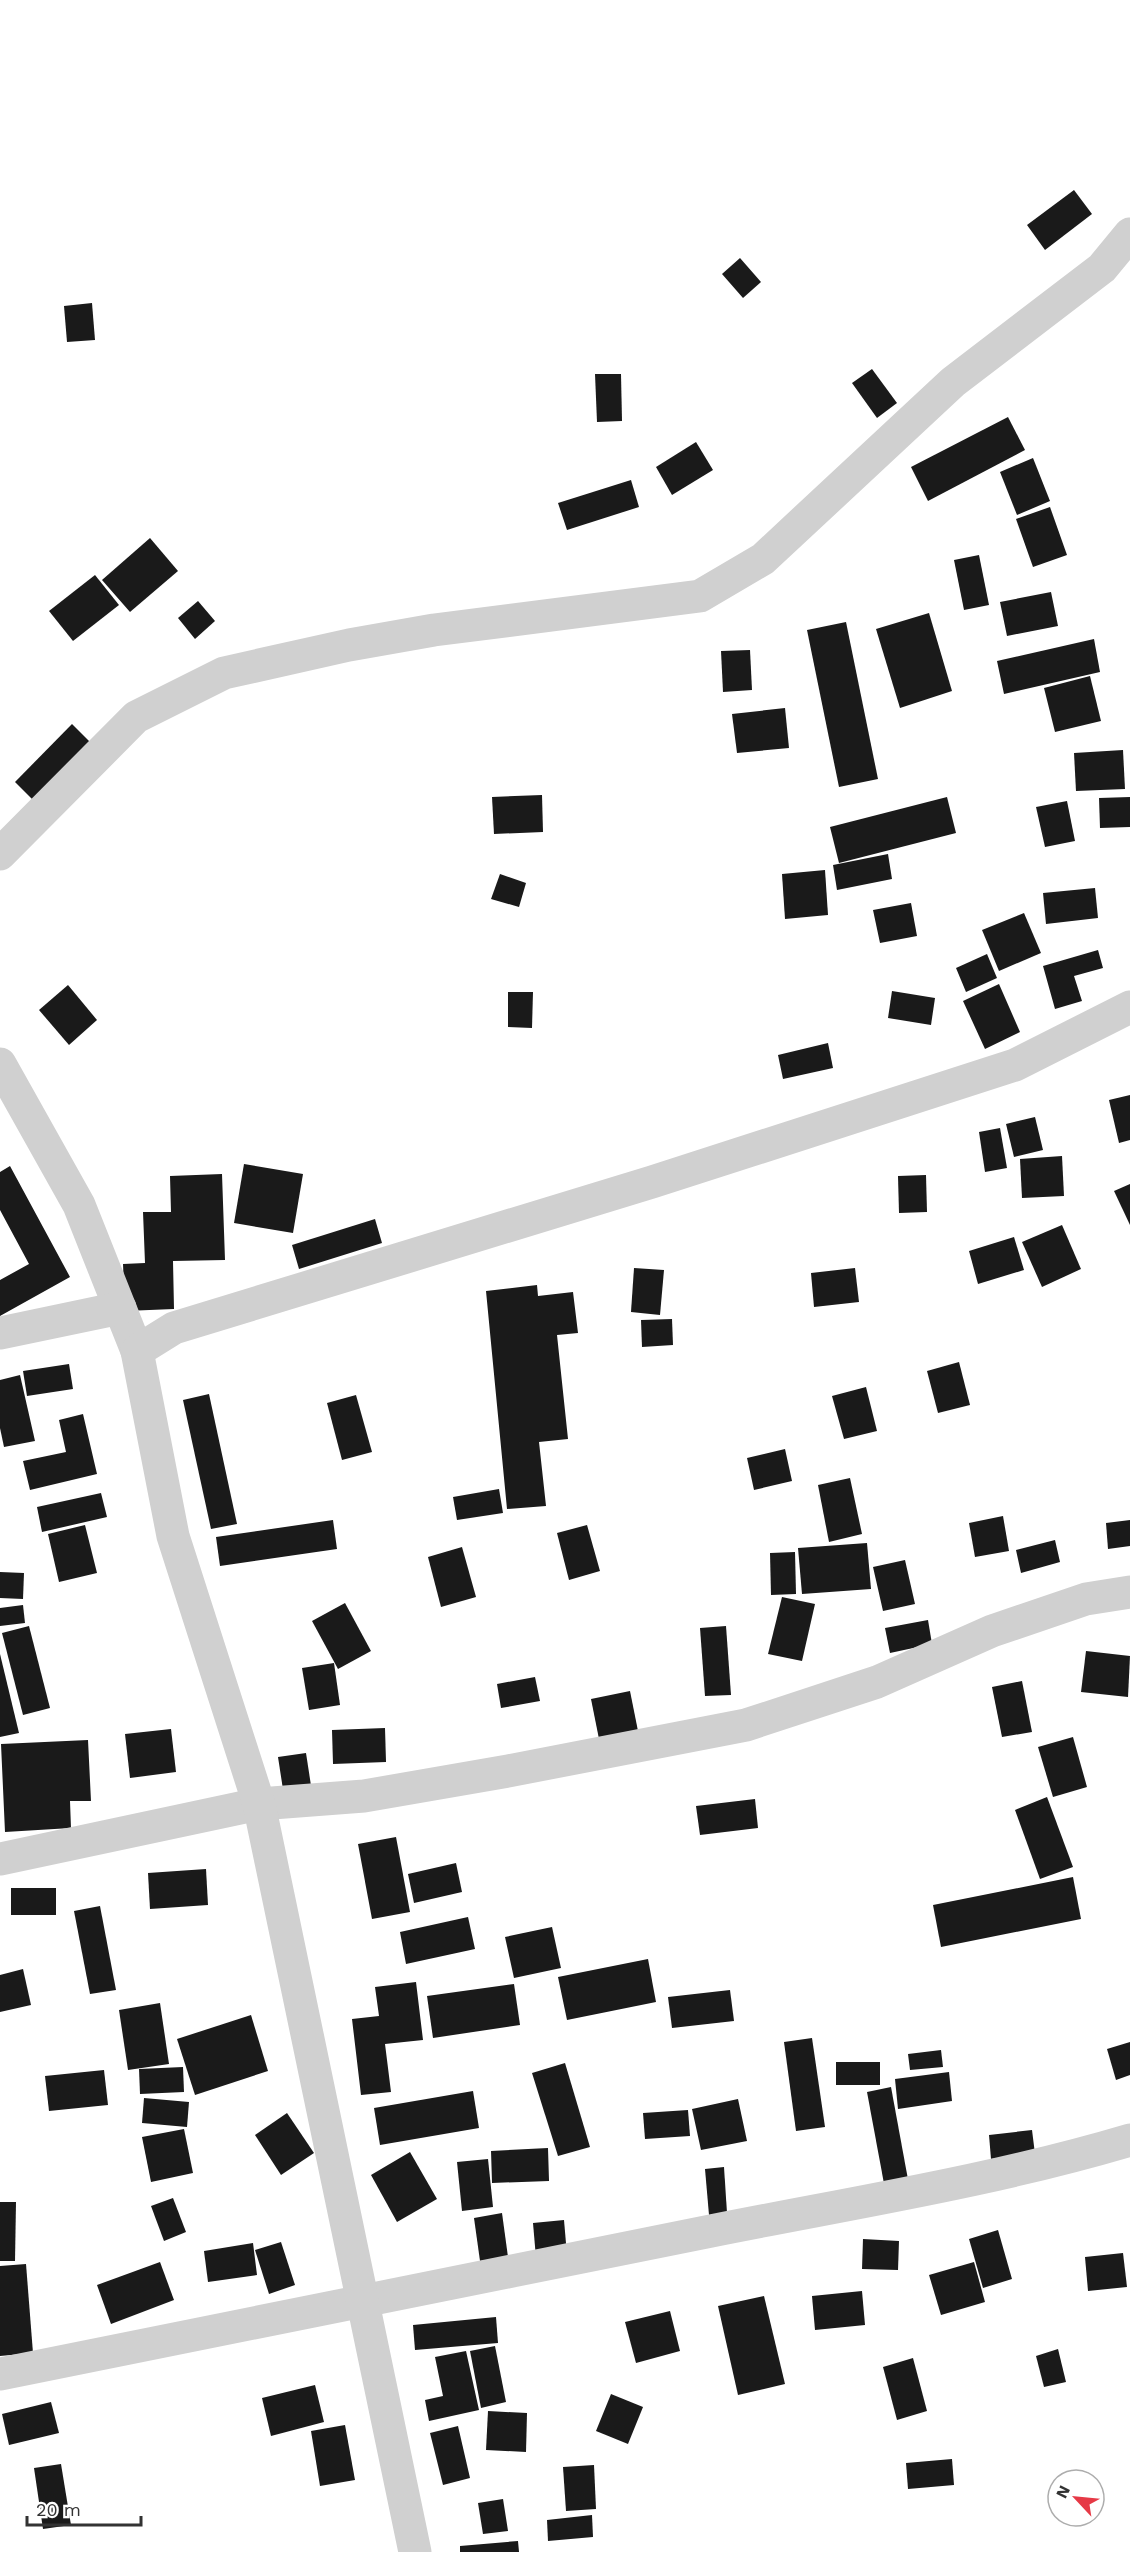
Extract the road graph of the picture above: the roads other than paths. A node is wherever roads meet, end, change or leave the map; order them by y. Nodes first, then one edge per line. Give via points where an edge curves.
1 (1130, 234) edge
2 (0, 854) edge
3 (1130, 1007) edge
4 (0, 1064) edge
5 (120, 1308) junction
6 (0, 1333) edge
7 (137, 1351) junction
8 (1130, 1592) edge
9 (259, 1804) junction
10 (0, 1858) edge
11 (1130, 2140) edge
12 (362, 2301) junction
13 (0, 2374) edge
14 (415, 2552) edge

1 - 2 street via 1102,268 953,382 763,559 700,596 434,630 224,674 136,717
3 - 7 street via 1015,1065 652,1182 174,1328
4 - 5 street via 80,1205
5 - 6 street
5 - 7 street
7 - 9 street via 173,1536
8 - 9 street via 1086,1599 992,1631 877,1682 746,1725 364,1796
9 - 10 street
9 - 12 street
11 - 12 street via 1058,2162 925,2191
12 - 13 street
12 - 14 street

